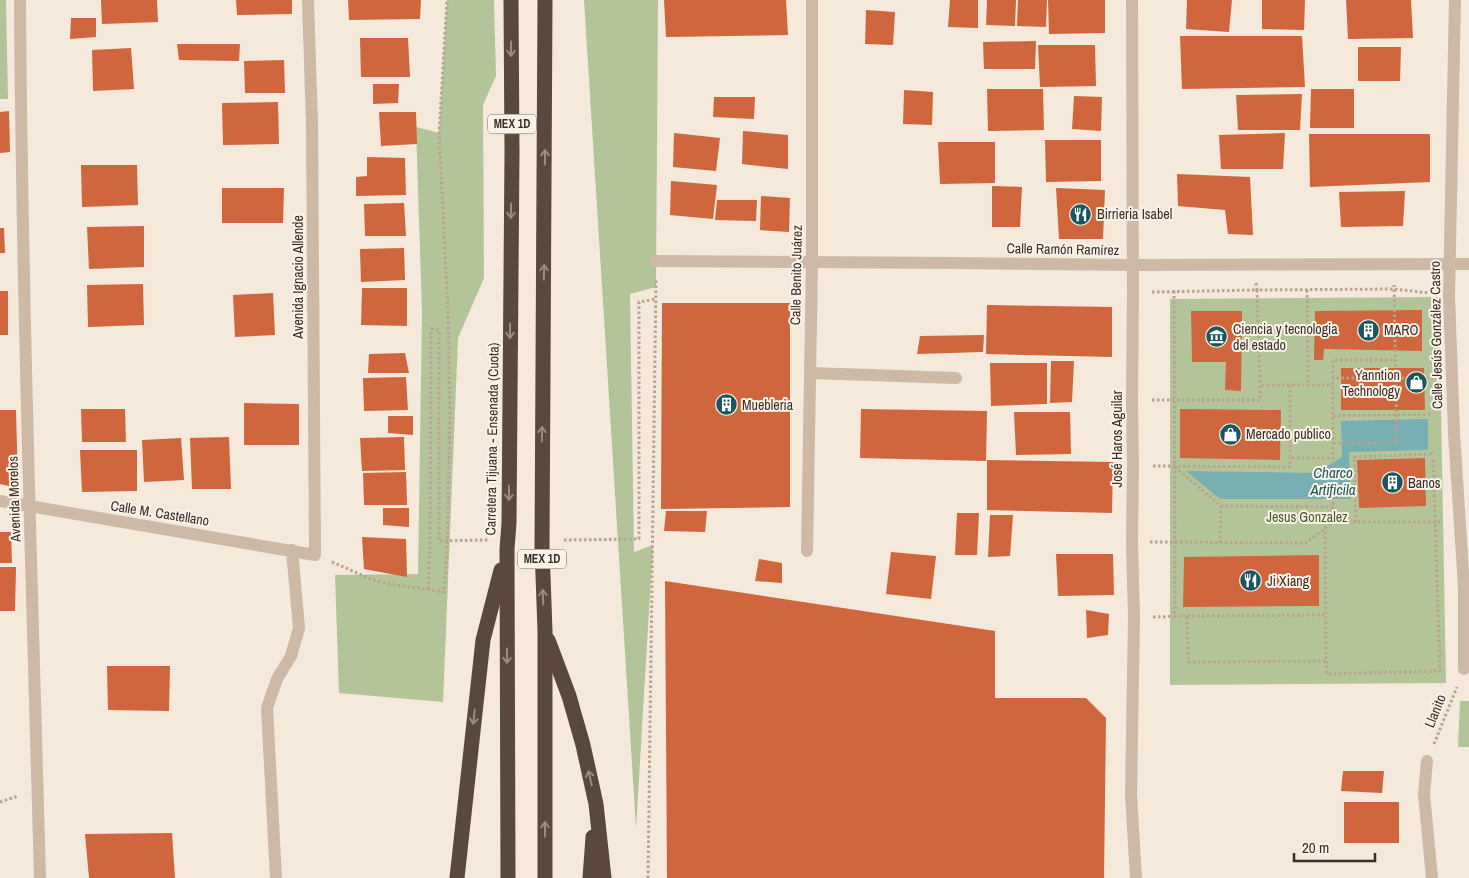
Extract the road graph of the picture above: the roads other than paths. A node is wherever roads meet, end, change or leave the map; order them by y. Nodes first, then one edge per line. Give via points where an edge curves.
1 (20, 0) edge
2 (308, 0) edge
3 (511, 0) edge
4 (545, 0) edge
5 (812, 0) edge
6 (1132, 0) edge
7 (1455, 0) edge
8 (656, 261) road end
9 (812, 262) junction
10 (1450, 264) junction
11 (1469, 264) edge
12 (1133, 266) junction
13 (810, 373) junction
14 (956, 378) dead end
15 (0, 501) edge
16 (29, 506) junction
17 (507, 549) junction
18 (292, 550) junction
19 (807, 551) dead end
20 (315, 554) joint
21 (544, 631) junction
22 (1464, 669) road end
23 (1427, 761) road end
24 (596, 804) junction
25 (40, 878) edge
26 (276, 878) edge
27 (457, 878) edge
28 (508, 878) edge
29 (544, 878) edge
30 (590, 878) edge
31 (604, 878) edge
32 (1136, 878) edge
33 (1432, 878) edge

1 - 16 street, Avenida Morelos
2 - 20 street, Avenida Ignacio Allende
3 -> 17 highway, Carretera Tijuana - Ensenada (Cuota) / MEX 1D
21 -> 4 highway, MEX 1D
5 - 9 street, Calle Benito Juárez
6 - 12 street, José Haros Aguilar
7 - 10 street, Calle Jesús González Castro
8 - 9 street, Calle Ramón Ramírez
9 - 12 street, Calle Ramón Ramírez
9 - 13 street, Calle Benito Juárez
10 - 11 street, Calle Ramón Ramírez
10 - 12 street, Calle Ramón Ramírez
10 - 22 street, Calle Jesús González Castro via 1454,433 1464,587
12 - 32 street, José Haros Aguilar via 1131,795
13 - 14 street
13 - 19 street, Calle Benito Juárez
15 - 16 street, Calle M. Castellano
16 - 18 street, Calle M. Castellano
16 - 25 street, Avenida Morelos
17 -> 27 highway via 483,640
17 -> 28 highway, Carretera Tijuana - Ensenada (Cuota) / MEX 1D
18 - 20 street, Calle M. Castellano
18 - 26 street via 299,628 291,656 277,679 267,708
24 -> 21 highway via 569,696
29 -> 21 highway, MEX 1D
23 - 33 street via 1424,794
24 - 30 highway
24 - 31 highway

